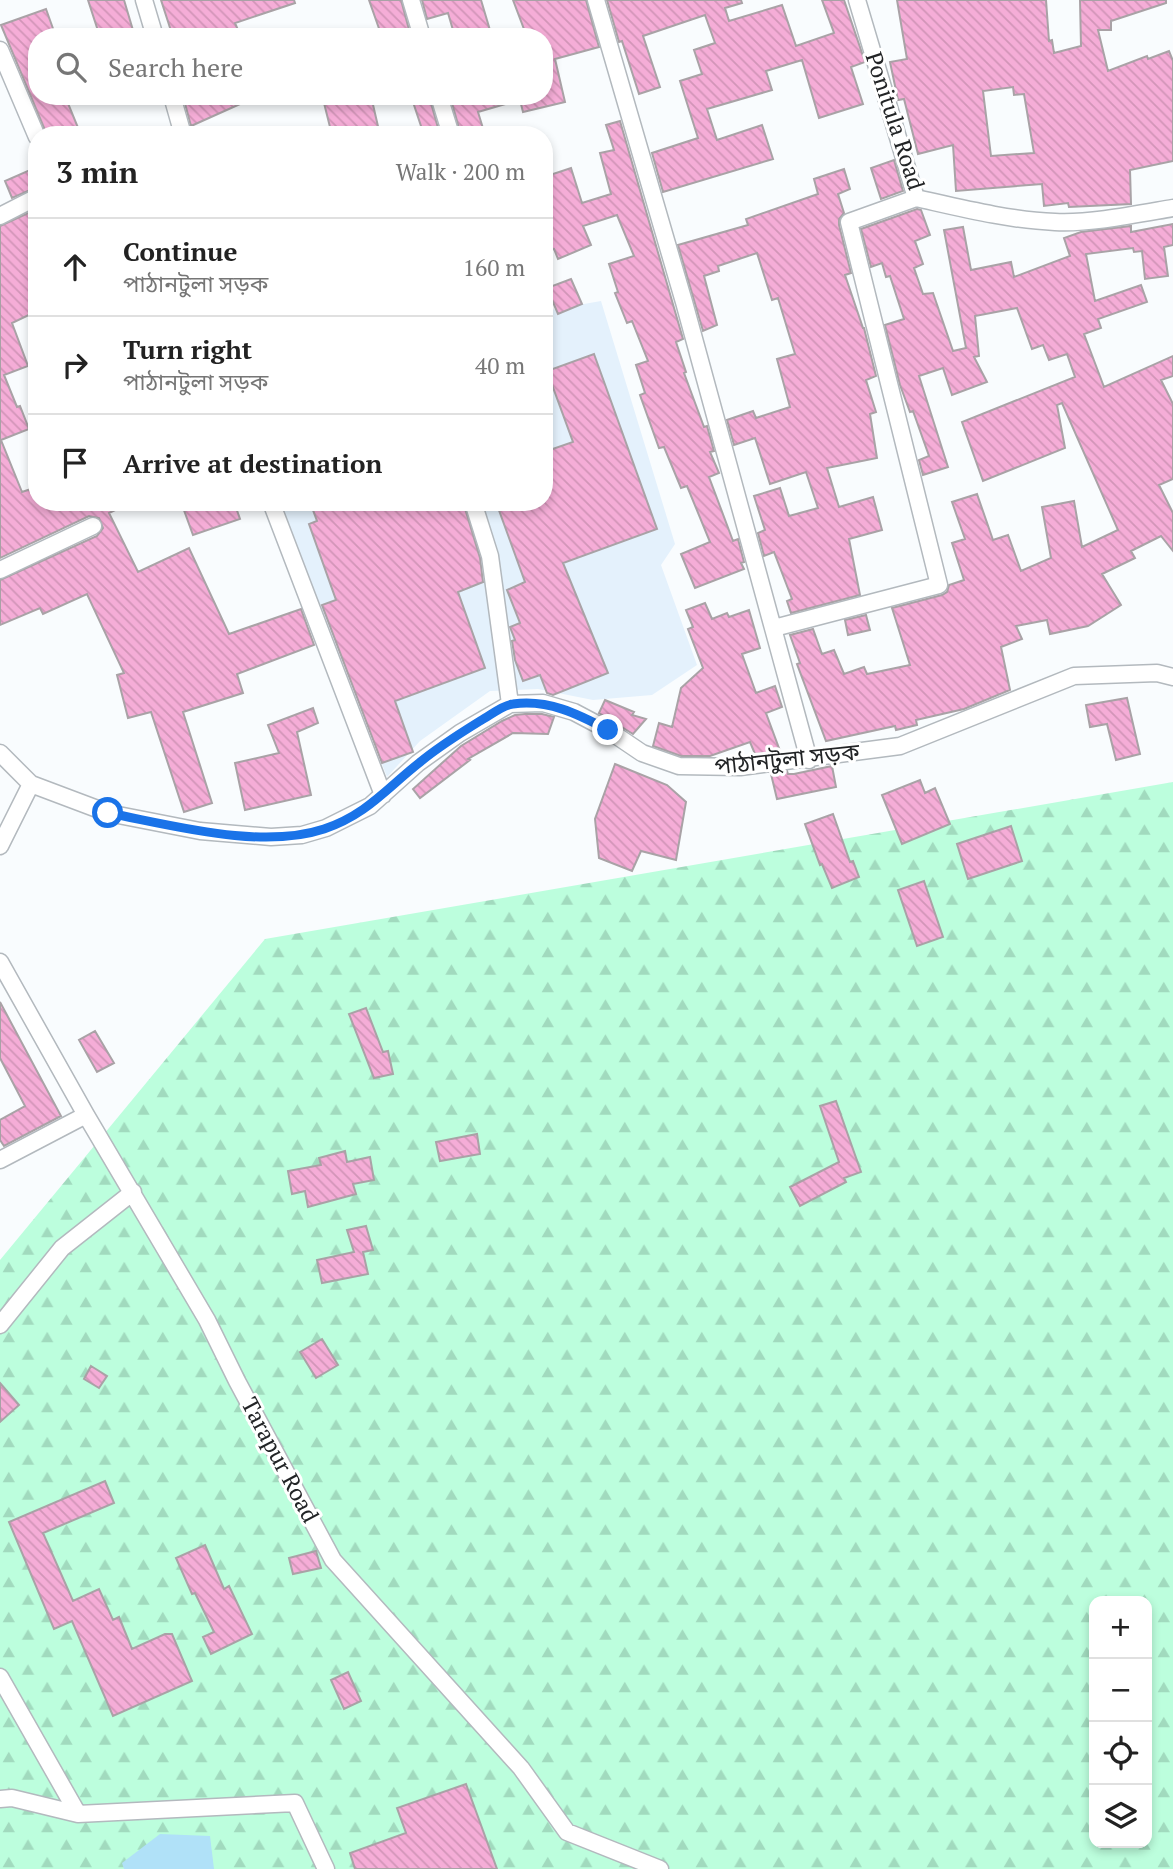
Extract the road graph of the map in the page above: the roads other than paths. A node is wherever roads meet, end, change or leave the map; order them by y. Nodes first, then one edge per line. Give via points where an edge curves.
1 (144, 0) edge
2 (411, 0) edge
3 (596, 0) edge
4 (857, 0) edge
5 (152, 28) edge
6 (419, 28) edge
7 (0, 50) edge
8 (175, 105) edge
9 (442, 105) edge
10 (32, 126) edge
11 (180, 126) edge
12 (448, 126) edge
13 (916, 198) junction
14 (28, 202) edge
15 (1173, 208) edge
16 (0, 216) edge
17 (274, 511) edge
18 (476, 511) edge
19 (93, 526) dead end
20 (0, 570) edge
21 (774, 628) junction
22 (1173, 677) edge
23 (510, 704) junction
24 (0, 752) edge
25 (809, 760) junction
26 (31, 785) junction
27 (383, 795) junction
28 (0, 846) edge
29 (0, 963) edge
30 (86, 1115) junction
31 (0, 1160) edge
32 (133, 1192) junction
33 (0, 1325) edge
34 (0, 1677) edge
35 (0, 1799) edge
36 (78, 1814) junction
37 (326, 1869) edge
38 (660, 1869) edge

1 - 5 street
2 - 6 street
3 - 21 street
4 - 13 street, Ponitula Road
7 - 10 street
8 - 11 street
9 - 12 street
13 - 15 street, Ponitula Road via 1056,222
13 - 21 street via 849,222 939,585
14 - 16 street
17 - 27 street
18 - 23 street via 490,556
19 - 20 street
21 - 25 street
22 - 25 street, পাঠানটুলা সড়ক via 1157,673 1074,676 901,746
23 - 25 street, পাঠানটুলা সড়ক via 543,704 574,712 642,753 679,766 740,767
23 - 27 street via 418,763
24 - 26 street
26 - 27 street via 108,813 200,831 271,837 326,828
26 - 28 street
29 - 30 street, Tarapur Road
30 - 31 street
30 - 32 street, Tarapur Road
32 - 33 street via 62,1248
32 - 38 street, Tarapur Road via 208,1320 333,1560 521,1768 568,1832
34 - 36 street
35 - 36 street
36 - 37 street via 295,1803

